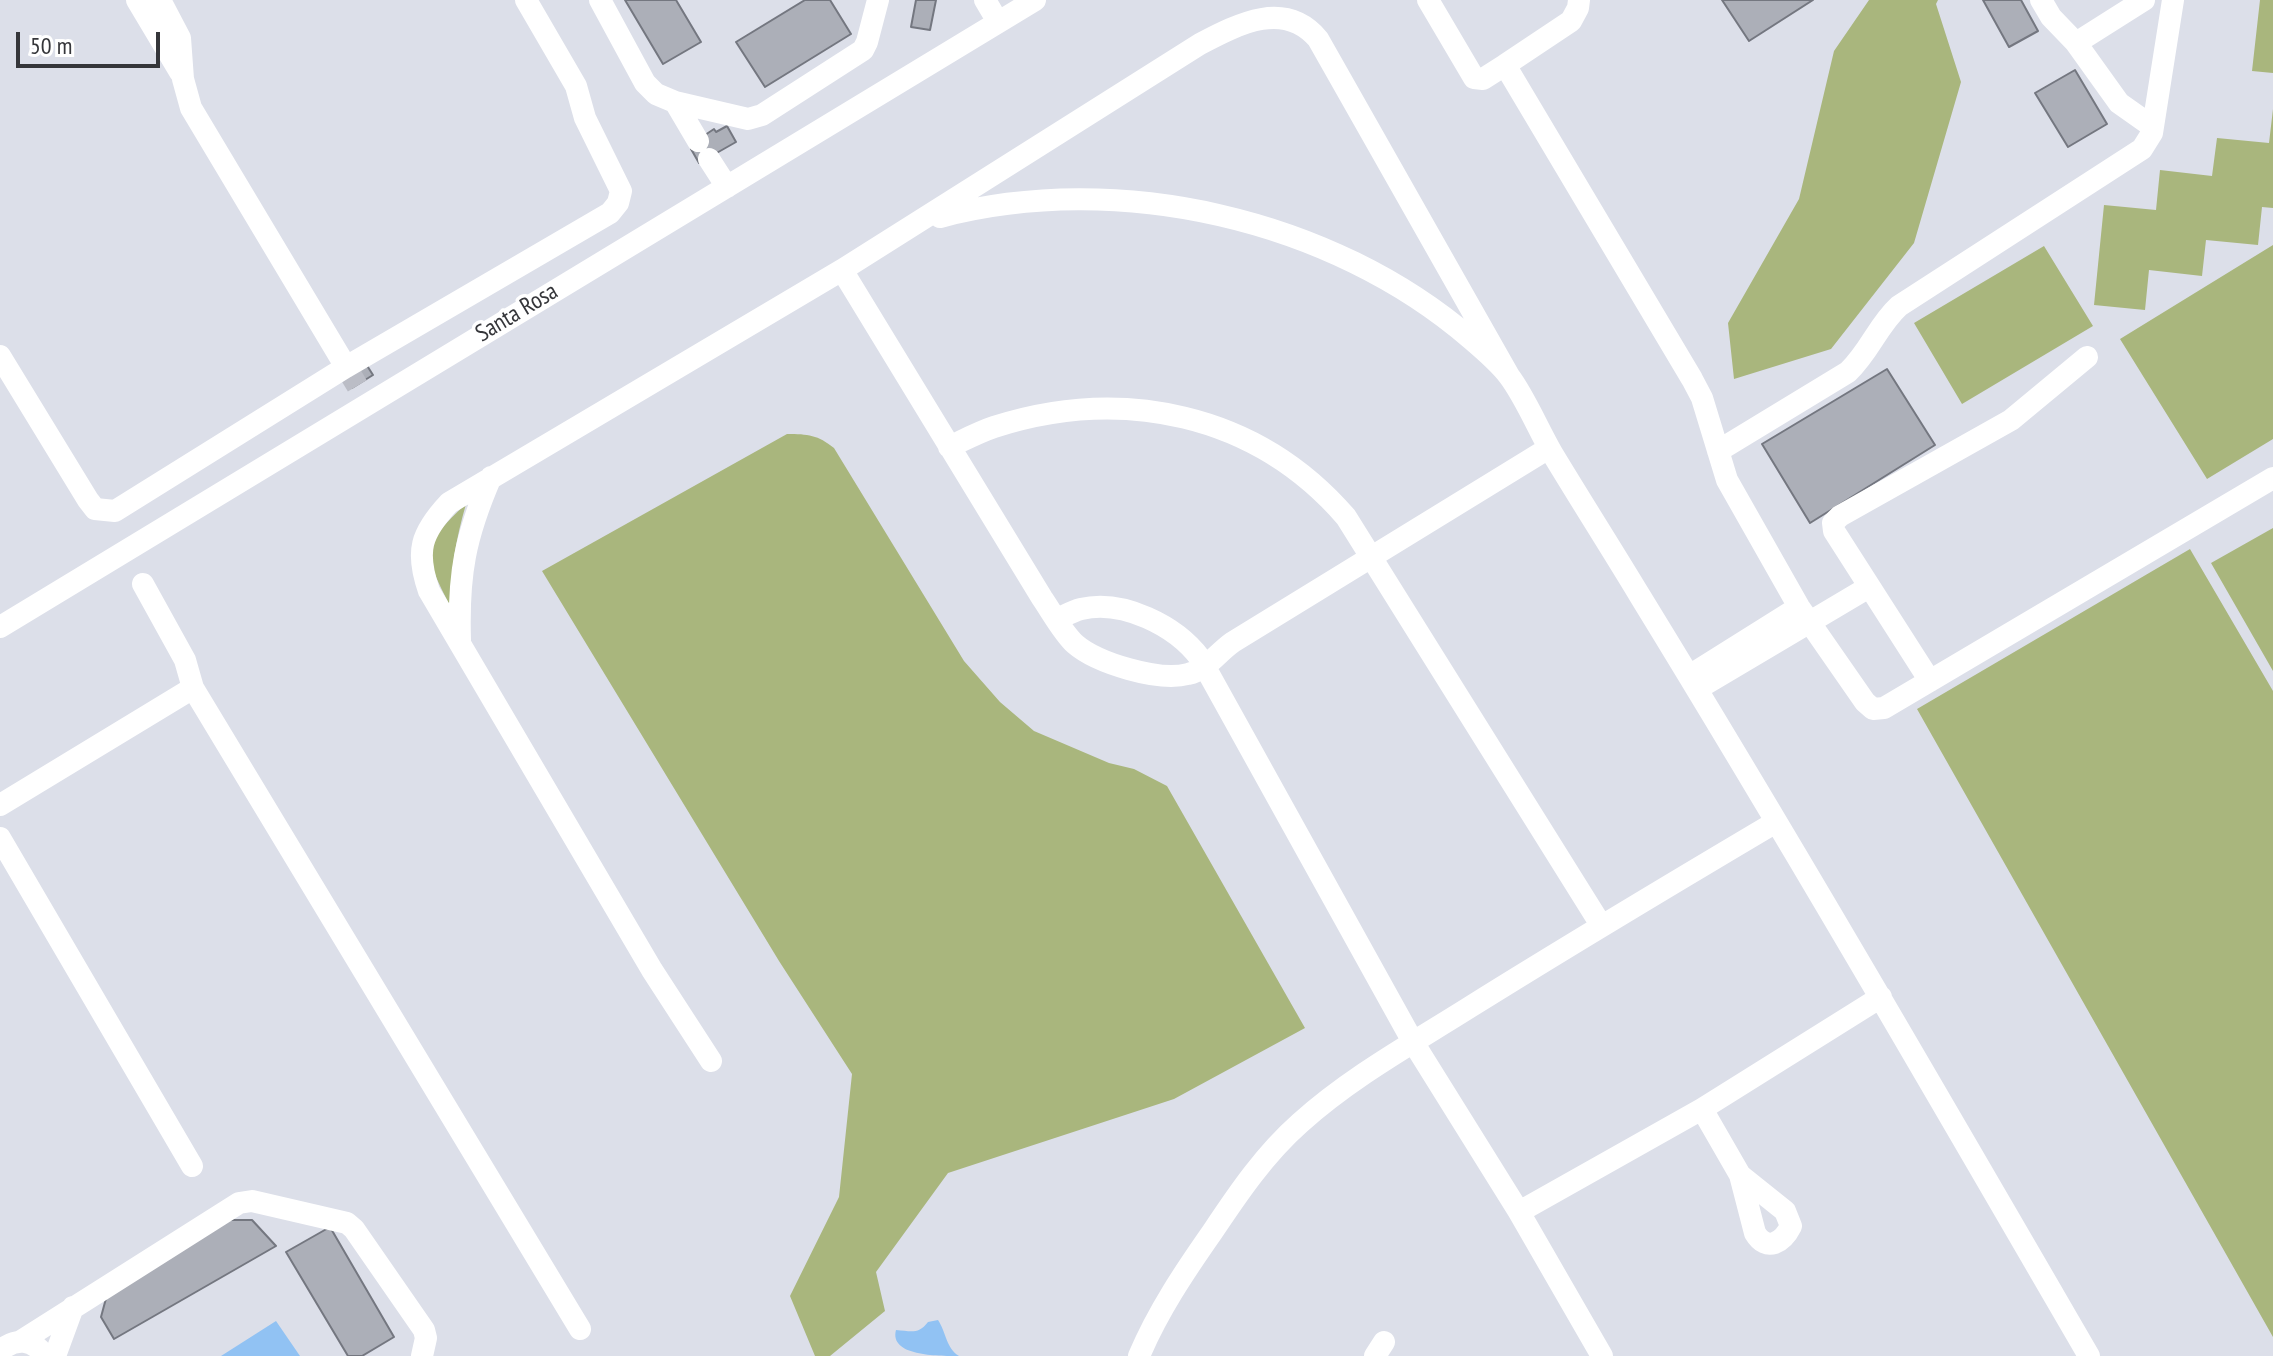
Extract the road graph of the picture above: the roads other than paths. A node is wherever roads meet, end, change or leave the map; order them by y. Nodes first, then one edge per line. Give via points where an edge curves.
1 (137, 0) edge
2 (160, 0) edge
3 (526, 0) edge
4 (600, 0) edge
5 (878, 0) edge
6 (985, 0) edge
7 (1035, 0) edge
8 (1428, 0) edge
9 (1579, 0) edge
10 (2041, 0) edge
11 (2144, 0) edge
12 (2173, 0) edge
13 (998, 22) junction
14 (2076, 43) junction
15 (1505, 65) junction
16 (183, 77) junction
17 (675, 102) junction
18 (2153, 127) junction
19 (727, 187) junction
20 (920, 222) junction
21 (842, 270) junction
22 (0, 356) edge
23 (2087, 357) dead end
24 (346, 367) junction
25 (1509, 376) junction
26 (949, 447) junction
27 (1549, 448) junction
28 (1718, 451) junction
29 (491, 477) junction
30 (2273, 478) edge
31 (1372, 556) junction
32 (143, 584) dead end
33 (1869, 587) junction
34 (1804, 615) junction
35 (1057, 619) junction
36 (0, 627) edge
37 (460, 645) junction
38 (1205, 667) junction
39 (1930, 681) junction
40 (1693, 683) junction
41 (193, 688) junction
42 (0, 805) edge
43 (1776, 822) junction
44 (0, 838) edge
45 (1601, 925) junction
46 (1881, 997) junction
47 (1413, 1042) junction
48 (711, 1061) dead end
49 (1702, 1109) junction
50 (192, 1166) dead end
51 (1740, 1175) dead end
52 (1519, 1212) junction
53 (73, 1307) junction
54 (580, 1329) dead end
55 (21, 1341) junction
56 (0, 1351) edge
57 (45, 1356) edge
58 (55, 1356) edge
59 (422, 1356) edge
60 (1139, 1356) edge
61 (1602, 1356) edge
62 (2089, 1356) edge

1 - 16 street
2 - 16 street via 180,38
3 - 24 street via 576,86 585,118 621,191 618,203 610,213
4 - 17 street via 645,83
5 - 17 street via 863,50 762,115 748,119
6 - 13 street
7 - 13 street, Santa Rosa
8 - 15 street via 1474,78 1483,79
9 - 15 street via 1571,21
10 - 14 street
11 - 14 street
12 - 18 street
13 - 19 street, Santa Rosa
14 - 18 street via 2119,103
15 - 28 street via 1692,379
16 - 24 street via 191,108
17 - 19 street
18 - 28 street via 2142,149 1899,306 1848,372
19 - 36 street, Santa Rosa via 362,396
20 - 21 street
20 - 25 street via 1001,204 1073,199 1174,207 1236,220 1330,251 1390,281 1472,340
20 - 25 street via 1200,44 1241,22 1283,13 1297,17 1318,39
21 - 26 street
21 - 29 street
22 - 24 street via 88,500 104,512 115,511
23 - 33 street via 2011,420 1833,523
25 - 27 street
26 - 31 street via 1037,415 1135,408 1177,415 1290,465 1324,492
26 - 35 street
27 - 31 street
27 - 40 street
28 - 34 street via 1727,480
29 - 37 street via 461,572
29 - 37 street via 449,503 432,522 423,544 421,565 429,591
30 - 39 street
31 - 38 street via 1223,649
31 - 45 street
32 - 41 street via 185,660
33 - 34 street
33 - 39 street
34 - 39 street via 1873,709
34 - 40 street
35 - 38 street via 1074,643 1121,666 1168,676
35 - 38 street via 1098,607 1131,612 1160,622 1189,643
37 - 48 street
38 - 47 street
40 - 43 street
41 - 42 street
41 - 54 street
43 - 45 street
43 - 46 street
44 - 50 street
45 - 47 street
46 - 49 street
46 - 62 street
47 - 52 street
47 - 60 street via 1300,1122 1250,1175 1171,1295
49 - 51 street
49 - 52 street
52 - 61 street
53 - 55 street
53 - 58 street
53 - 59 street via 239,1203 252,1201 354,1229 424,1330
55 - 56 street
55 - 57 street

